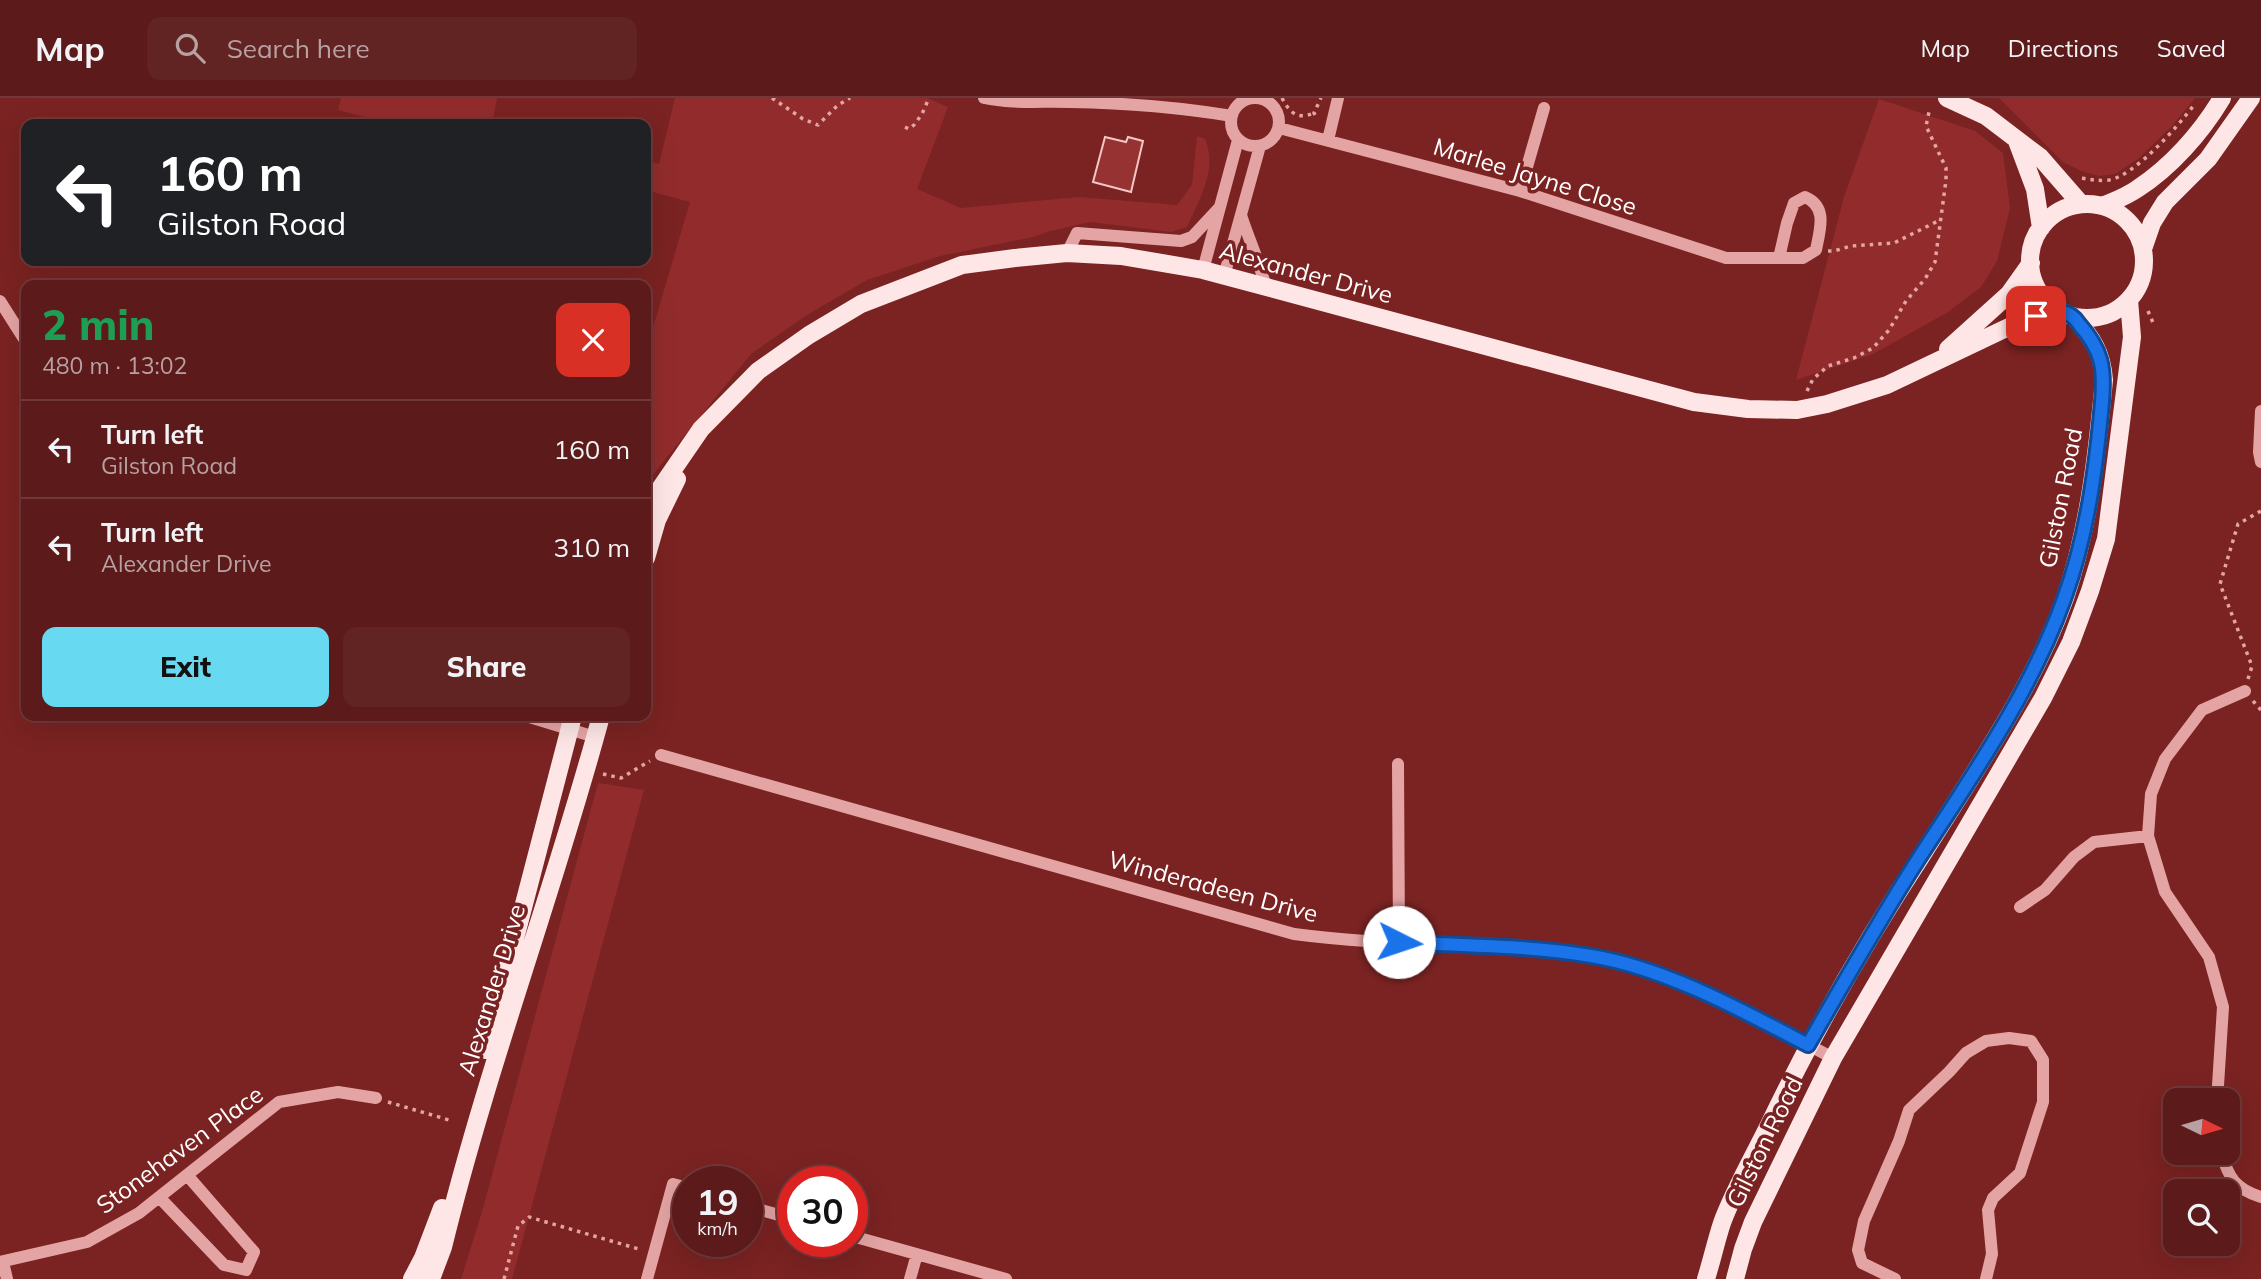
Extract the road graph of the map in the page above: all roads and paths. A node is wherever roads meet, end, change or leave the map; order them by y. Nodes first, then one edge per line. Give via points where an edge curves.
1 (772, 98) edge
2 (850, 98) edge
3 (929, 98) edge
4 (984, 98) edge
5 (1282, 98) edge
6 (1339, 98) edge
7 (1947, 98) edge
8 (2221, 98) edge
9 (2251, 98) edge
10 (1001, 100) edge
11 (2198, 101) dead end
12 (1183, 103) edge
13 (1544, 108) dead end
14 (1929, 112) dead end
15 (1314, 113) dead end
16 (1232, 116) junction
17 (905, 127) dead end
18 (1279, 128) junction
19 (1238, 140) junction
20 (1328, 140) junction
21 (2016, 140) junction
22 (1260, 146) junction
23 (2079, 177) dead end
24 (1520, 191) junction
25 (2081, 204) junction
26 (2103, 206) junction
27 (1219, 208) junction
28 (1241, 215) junction
29 (1941, 220) junction
30 (2042, 228) junction
31 (2143, 249) junction
32 (1816, 250) junction
33 (1067, 253) junction
34 (1779, 258) junction
35 (2031, 263) junction
36 (1203, 270) junction
37 (1224, 276) junction
38 (1266, 288) junction
39 (2129, 300) junction
40 (0, 301) edge
41 (2068, 314) junction
42 (21, 334) edge
43 (1932, 362) junction
44 (1797, 410) junction
45 (2261, 411) edge
46 (701, 429) junction
47 (2261, 462) edge
48 (651, 502) edge
49 (2261, 511) edge
50 (651, 541) edge
51 (2245, 691) junction
52 (2261, 710) edge
53 (600, 721) edge
54 (571, 723) edge
55 (595, 737) junction
56 (661, 755) joint
57 (1398, 764) dead end
58 (587, 771) junction
59 (2148, 836) junction
60 (2020, 908) dead end
61 (1399, 942) junction
62 (1808, 1045) junction
63 (1833, 1058) junction
64 (2218, 1088) edge
65 (376, 1098) joint
66 (449, 1119) dead end
67 (187, 1175) junction
68 (672, 1188) edge
69 (2240, 1190) edge
70 (159, 1197) junction
71 (2261, 1197) edge
72 (868, 1240) edge
73 (654, 1254) junction
74 (917, 1254) junction
75 (2, 1262) edge
76 (7, 1279) edge
77 (412, 1279) edge
78 (431, 1279) edge
79 (504, 1279) edge
80 (647, 1279) edge
81 (910, 1279) edge
82 (1006, 1279) edge
83 (1706, 1279) edge
84 (1735, 1279) edge
85 (1895, 1279) edge
86 (1986, 1279) edge

1 - 2 path via 818,125
3 - 17 path via 914,125
4 - 10 street
5 - 15 path via 1296,116
6 - 20 street
7 - 21 main road via 1986,116
8 - 26 main road via 2198,132 2159,173
9 - 31 main road via 2208,159 2165,202
10 - 12 street
11 - 23 path via 2178,126 2125,174 2110,180
12 - 16 street
13 - 24 street
14 - 29 path via 1926,126 1947,180
16 - 18 street via 1243,101 1260,99 1275,109
16 - 19 street via 1232,131
18 - 20 street, Marlee Jayne Close
18 - 22 street via 1272,140
19 - 22 street
19 - 27 street
20 - 24 street, Marlee Jayne Close
21 - 25 main road via 2040,158
21 - 30 main road via 2035,189
22 - 28 street
24 - 34 street, Marlee Jayne Close via 1726,258
25 - 26 main road
25 - 30 main road via 2059,212
26 - 31 main road via 2129,222
27 - 33 street via 1192,237 1181,241 1077,233
27 - 36 street
28 - 37 street
28 - 38 street
29 - 32 path via 1894,243
29 - 44 path via 1935,262 1889,330 1873,348 1828,366 1813,379
30 - 35 main road via 2033,244
31 - 39 main road via 2142,274
32 - 34 street, Marlee Jayne Close via 1803,258
32 - 34 street via 1820,209 1805,197 1794,203
33 - 36 main road, Alexander Drive via 1121,256
33 - 46 main road, Alexander Drive via 962,265 861,303 758,371
35 - 41 main road via 2040,292
35 - 43 main road, Alexander Drive via 2009,294
36 - 37 main road, Alexander Drive
37 - 38 main road, Alexander Drive
38 - 44 main road, Alexander Drive via 1694,402
39 - 41 main road via 2103,316
39 - 63 main road, Gilston Road via 2132,337 2106,539 2071,642 2043,698
40 - 42 street
41 - 43 main road, Alexander Drive via 2036,316
41 - 62 main road, Gilston Road via 2091,337 2104,380 2088,514 2064,600 2019,697
43 - 44 main road, Alexander Drive via 1887,386
45 - 47 street
46 - 48 main road, Alexander Drive
46 - 50 main road, Alexander Drive
49 - 51 path via 2238,524 2220,584 2252,666
51 - 52 path
51 - 59 street via 2202,710 2165,760 2151,794
53 - 55 main road, Alexander Drive
54 - 55 street
54 - 77 main road, Alexander Drive via 466,1130 437,1225
55 - 58 main road, Alexander Drive
56 - 58 path via 621,778
56 - 61 street, Winderadeen Drive via 1294,934
57 - 61 street
58 - 78 main road, Alexander Drive via 502,1034
59 - 60 street via 2095,842
59 - 64 street via 2165,892 2209,957 2223,1007
61 - 62 street, Winderadeen Drive via 1550,951 1619,962 1674,981
62 - 63 street, Winderadeen Drive
62 - 83 main road, Gilston Road via 1723,1221
63 - 84 main road, Gilston Road via 1753,1222
65 - 66 path
65 - 67 street, Stonehaven Place via 338,1093 279,1102
67 - 70 street, Stonehaven Place
67 - 70 street via 254,1252 246,1269 224,1265
68 - 73 street
69 - 71 street
70 - 75 street, Stonehaven Place via 87,1242
72 - 74 street
73 - 79 path via 529,1217 518,1226
73 - 80 street
74 - 81 street
74 - 82 street
75 - 76 street
85 - 86 street via 1862,1263 1858,1250 1864,1221 1909,1110 1966,1053 1986,1041 2031,1041 2043,1060 2043,1102 2020,1173 1993,1198 1988,1210 1992,1254

